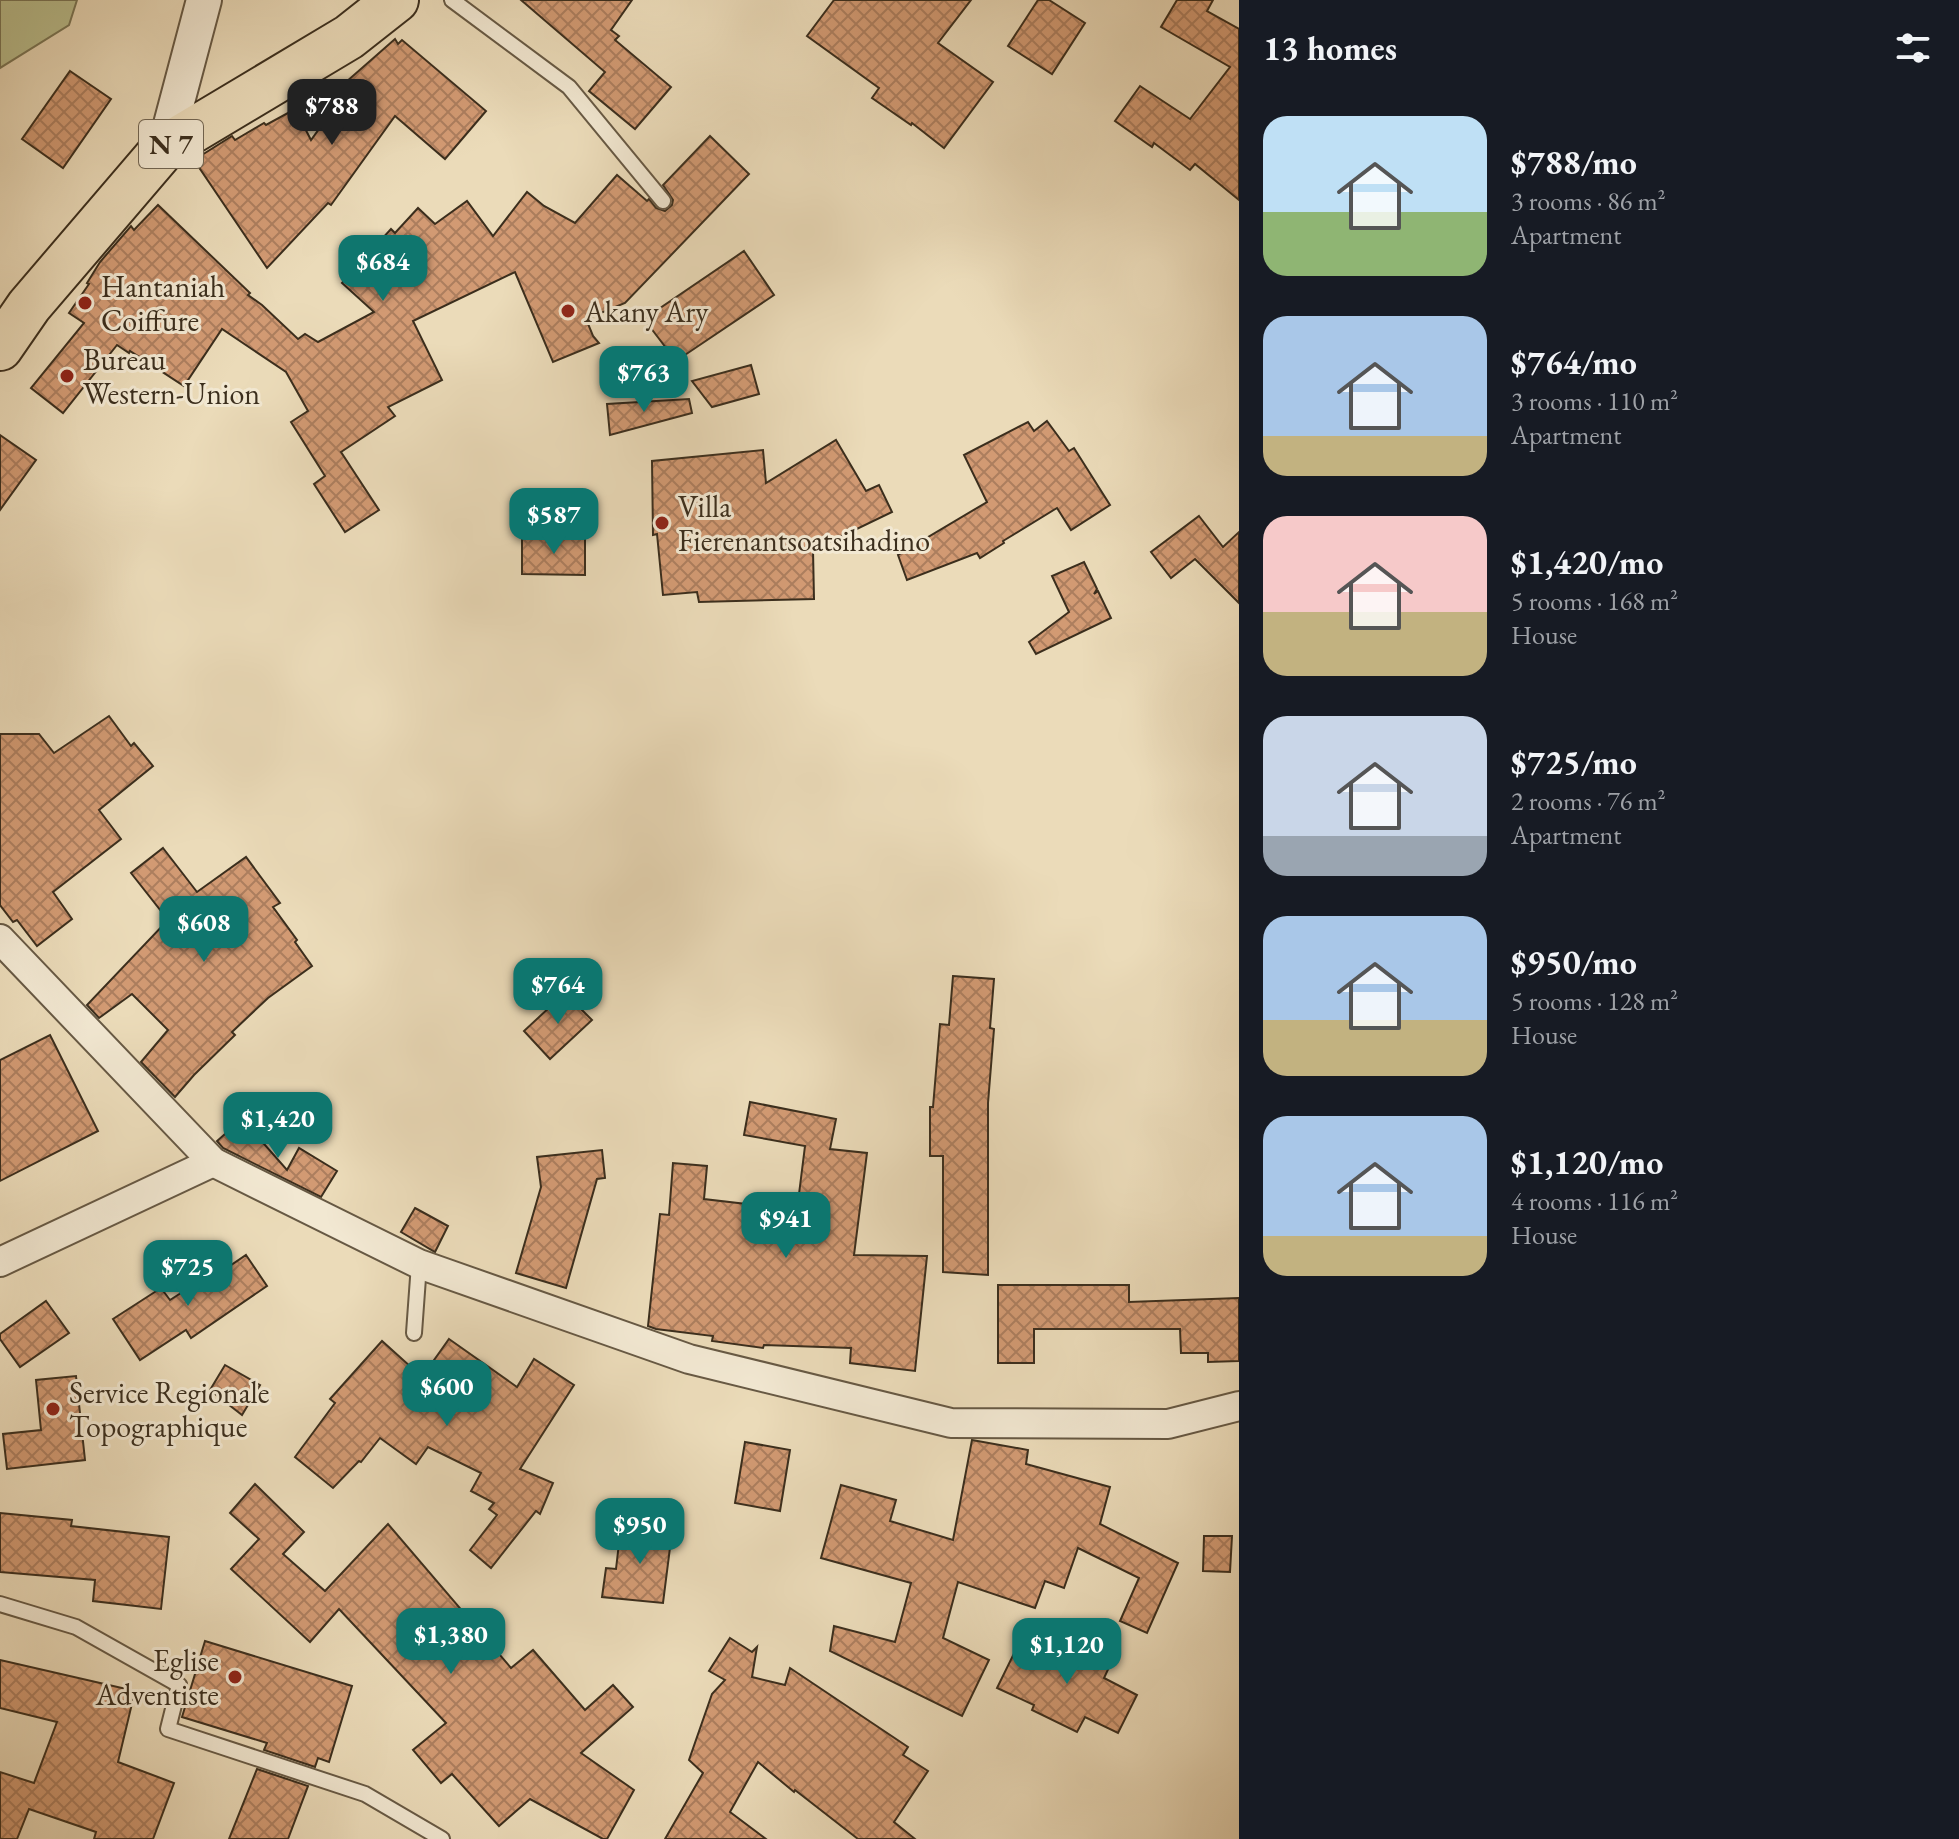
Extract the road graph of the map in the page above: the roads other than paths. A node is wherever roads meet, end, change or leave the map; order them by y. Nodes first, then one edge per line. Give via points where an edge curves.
1 (204, 0) edge
2 (396, 0) edge
3 (452, 0) edge
4 (165, 147) junction
5 (663, 201) dead end
6 (0, 348) edge
7 (0, 939) edge
8 (213, 1162) junction
9 (0, 1262) edge
10 (419, 1264) junction
11 (414, 1333) dead end
12 (1239, 1406) edge
13 (0, 1604) edge
14 (442, 1839) edge

1 - 4 street
2 - 4 main road, N 7 via 349,37
3 - 5 lane via 569,87
4 - 6 main road, N 7 via 29,306
7 - 8 street
8 - 9 street
8 - 10 street
10 - 11 lane
10 - 12 street via 689,1359 951,1423 1168,1424
13 - 14 lane via 76,1627 179,1685 168,1729 365,1794

